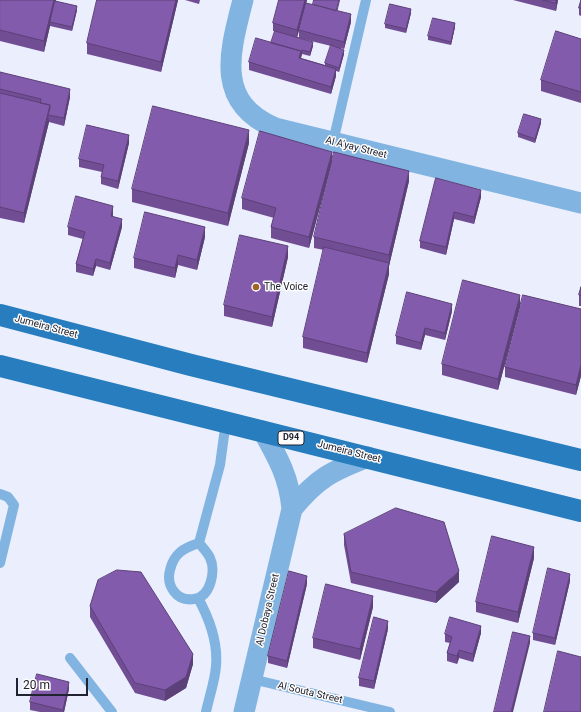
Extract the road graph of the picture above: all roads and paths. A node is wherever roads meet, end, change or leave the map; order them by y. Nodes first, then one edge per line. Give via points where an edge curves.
1 (243, 0) edge
2 (366, 0) edge
3 (333, 142) junction
4 (581, 203) edge
5 (0, 308) edge
6 (10, 317) edge
7 (0, 366) edge
8 (226, 422) junction
9 (263, 431) junction
10 (368, 457) junction
11 (581, 460) edge
12 (0, 494) edge
13 (292, 509) junction
14 (581, 511) edge
15 (199, 543) junction
16 (0, 563) edge
17 (198, 598) junction
18 (70, 658) dead end
19 (252, 679) junction
20 (112, 712) edge
21 (206, 712) edge
22 (244, 712) edge
23 (390, 712) edge

1 - 3 street, Al A'yay Street via 230,54 230,68 237,95 243,105 259,121 275,128
2 - 3 lane
3 - 4 street, Al A'yay Street
5 - 6 main road, Jumeira Street
6 - 11 main road, Jumeira Street via 191,365
7 - 8 main road, Jumeira Street / D94
8 - 9 main road, Jumeira Street / D94
8 - 15 lane via 220,465
9 - 10 main road, Jumeira Street / D94
9 - 13 street, Al Dobaya Street via 287,477
10 - 13 street, Al Dobaya Street via 335,470 318,481
10 - 14 main road, Jumeira Street / D94
12 - 16 lane via 8,497 14,505
13 - 19 street, Al Dobaya Street
15 - 17 lane via 210,558 213,569 207,590
15 - 17 lane via 176,554 168,579 172,591 178,595
17 - 21 lane via 210,623 216,666
18 - 20 lane
19 - 22 street, Al Dobaya Street
19 - 23 lane, Al Souta Street

